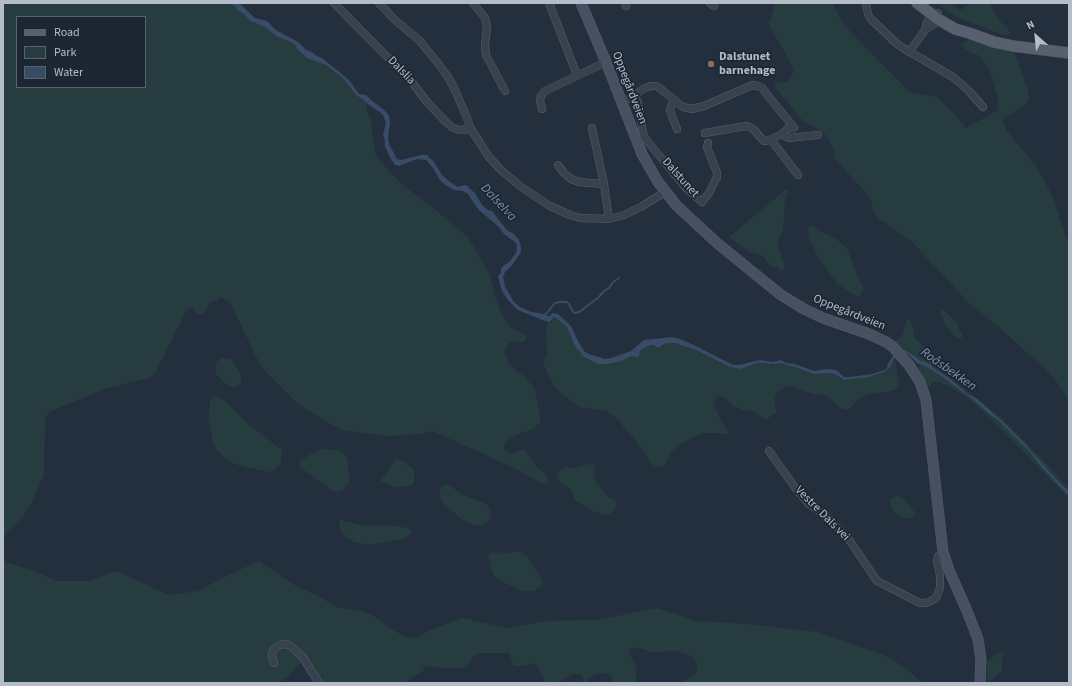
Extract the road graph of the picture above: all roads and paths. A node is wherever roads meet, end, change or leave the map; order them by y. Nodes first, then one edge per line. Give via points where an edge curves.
1 (334, 3) edge
2 (379, 3) edge
3 (473, 3) edge
4 (549, 3) edge
5 (581, 3) edge
6 (866, 3) edge
7 (917, 3) edge
8 (925, 3) edge
9 (936, 15) junction
10 (910, 52) junction
11 (1069, 53) edge
12 (606, 62) junction
13 (577, 75) junction
14 (505, 91) dead end
15 (635, 95) junction
16 (674, 100) junction
17 (622, 103) junction
18 (983, 106) dead end
19 (542, 109) dead end
20 (592, 128) dead end
21 (471, 129) junction
22 (677, 129) dead end
23 (705, 133) dead end
24 (782, 134) junction
25 (818, 135) dead end
26 (772, 139) junction
27 (708, 142) dead end
28 (558, 164) dead end
29 (798, 175) dead end
30 (604, 184) junction
31 (665, 192) junction
32 (609, 218) junction
33 (769, 451) dead end
34 (944, 554) junction
35 (274, 663) dead end
36 (319, 683) edge
37 (980, 683) edge

1 - 21 street, Dalslia via 411,81 446,122 460,130
2 - 21 street via 419,40 448,77
3 - 14 street via 485,18 486,55
4 - 13 street
5 - 12 main road, Oppegårdveien
6 - 10 street via 873,22
7 - 9 main road
8 - 9 main road
9 - 10 street via 927,22 925,30
9 - 11 main road via 958,24 969,33 994,42
10 - 18 street via 954,77
12 - 13 street
12 - 17 main road, Oppegårdveien
13 - 19 street via 545,91 540,101
15 - 16 street via 645,88 657,86
15 - 17 street
15 - 27 street, Dalstunet via 644,137 685,187 702,202 717,176
16 - 22 street via 670,111
16 - 24 street via 683,107 692,109 753,85 758,86 793,126
17 - 31 main road, Oppegårdveien via 642,154
20 - 30 street
21 - 32 street via 489,158 501,170 550,206 580,218
23 - 26 street via 748,126 764,141
24 - 25 street via 788,138
24 - 26 street
26 - 29 street
28 - 30 street via 564,173 579,182
30 - 32 street
31 - 32 street via 624,215
31 - 34 main road, Oppegårdveien via 676,206 716,243 781,295 823,318 886,342 909,365 920,382 926,400
33 - 34 street, Vestre Dals vei via 808,503 827,517 850,541 877,581 920,603 931,601 936,598 940,588 938,556
34 - 37 main road, Oppegårdveien via 978,639 981,660
35 - 36 street via 274,650 283,644 289,645 302,656

